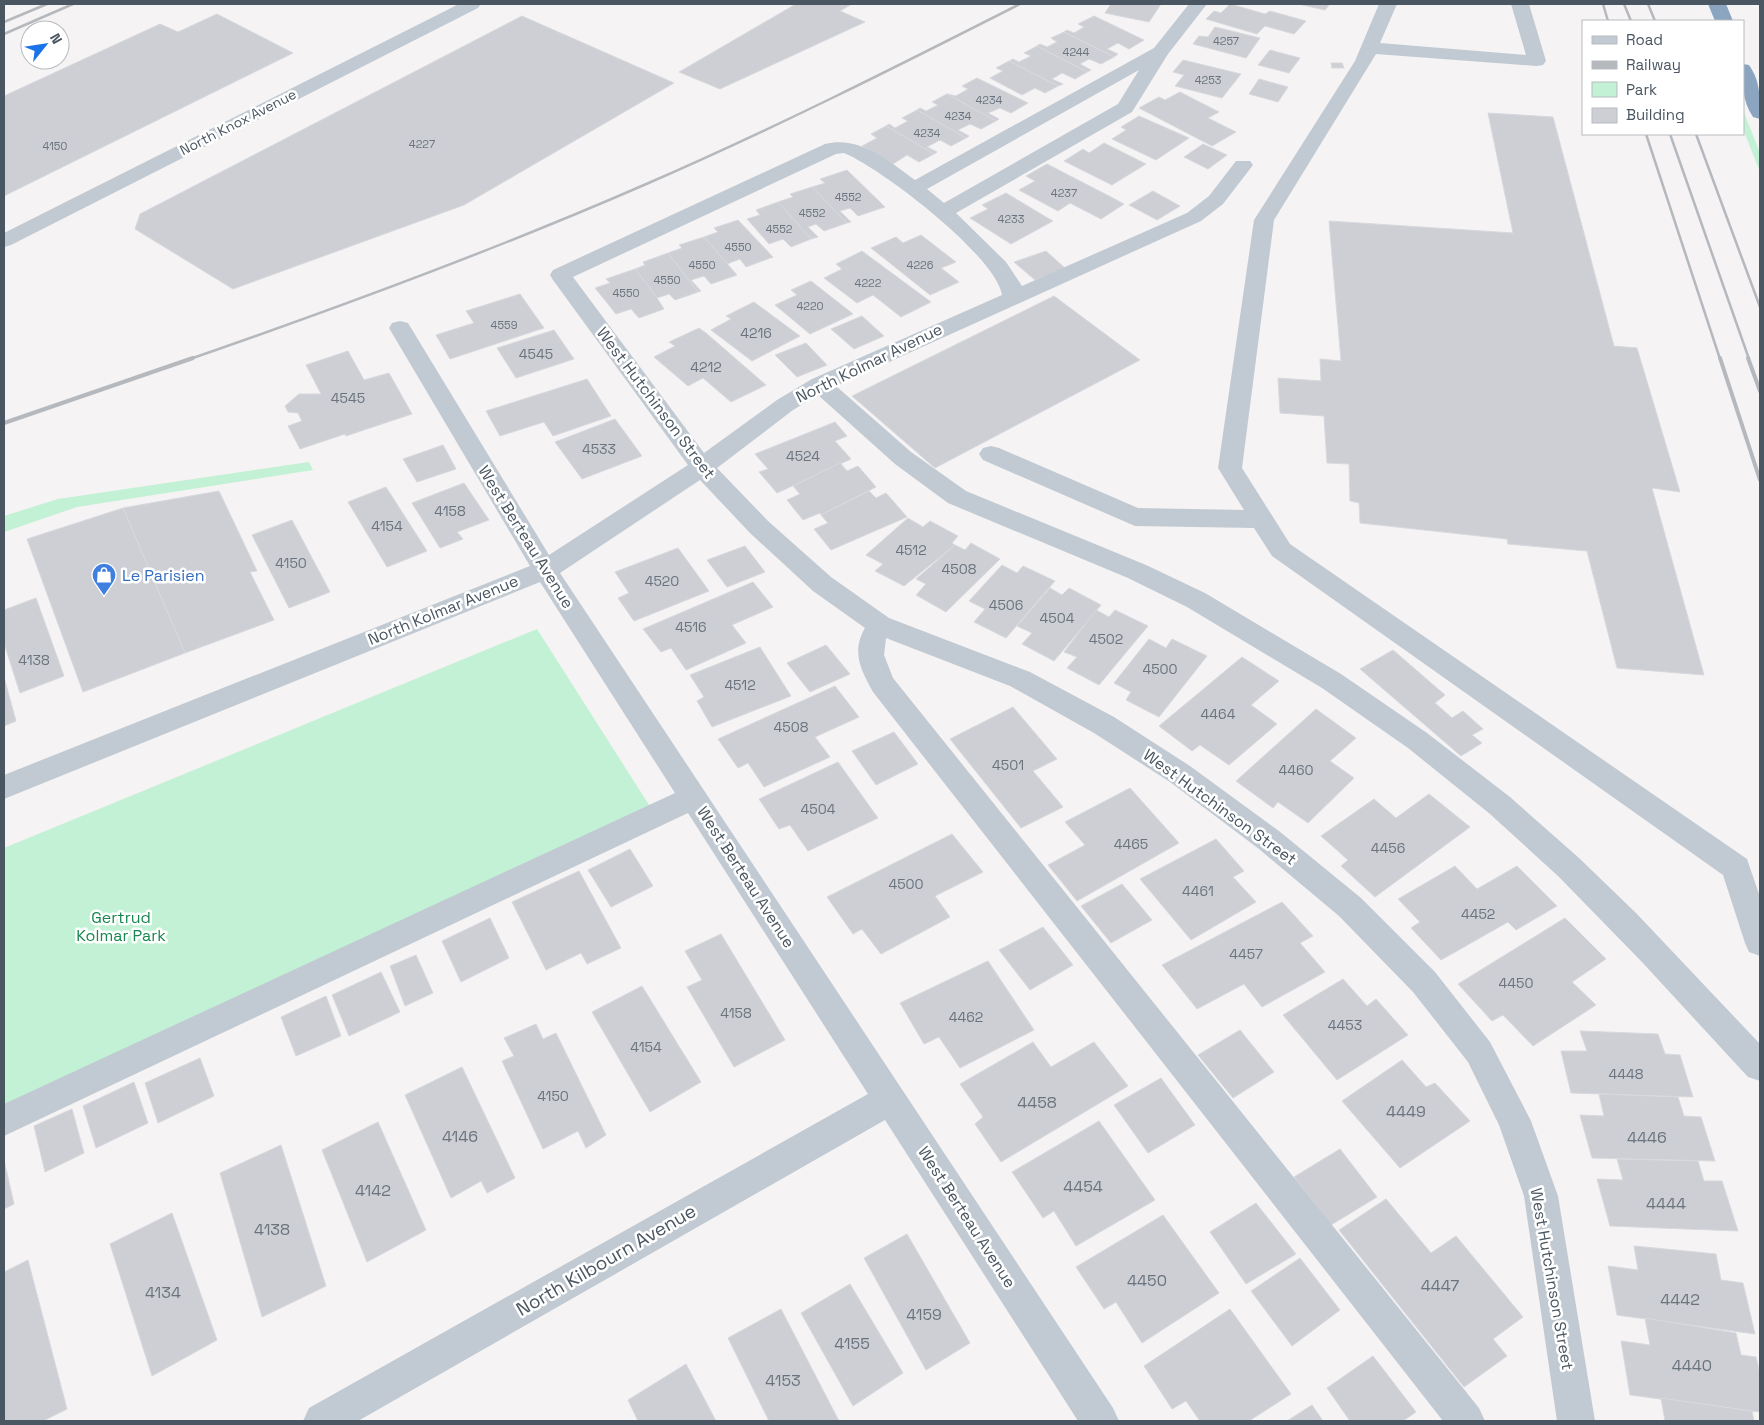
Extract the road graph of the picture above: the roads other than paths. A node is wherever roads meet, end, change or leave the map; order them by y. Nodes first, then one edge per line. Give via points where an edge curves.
1 (472, 4) edge
2 (1198, 4) edge
3 (1388, 4) edge
4 (1520, 4) edge
5 (1717, 4) edge
6 (1724, 20) edge
7 (1370, 48) junction
8 (1160, 52) junction
9 (1744, 72) edge
10 (1760, 113) edge
11 (1017, 131) junction
12 (1052, 150) junction
13 (1243, 165) dead end
14 (915, 188) junction
15 (943, 212) junction
16 (4, 240) edge
17 (1013, 296) junction
18 (400, 328) dead end
19 (820, 384) junction
20 (991, 454) dead end
21 (702, 467) junction
22 (1262, 519) junction
23 (545, 570) junction
24 (880, 625) junction
25 (4, 787) edge
26 (694, 797) junction
27 (1760, 943) edge
28 (1760, 1066) edge
29 (890, 1099) junction
30 (4, 1120) edge
31 (322, 1421) edge
32 (1100, 1421) edge
33 (1466, 1421) edge
34 (1576, 1421) edge

1 - 16 street, North Knox Avenue
2 - 8 street
3 - 7 street
4 - 7 street via 1537,61
5 - 6 highway
7 - 22 street via 1264,220 1230,468
8 - 11 street
8 - 12 street via 1125,108
9 - 10 highway
11 - 12 street
11 - 14 street
12 - 15 street
13 - 17 street, North Kolmar Avenue via 1216,200 1194,216
14 - 15 street
14 - 21 street, West Hutchinson Street via 861,154 848,148 832,148 561,275
15 - 17 street via 1000,269 1010,283
17 - 19 street, North Kolmar Avenue
18 - 23 street, West Berteau Avenue
19 - 21 street, North Kolmar Avenue via 785,405
19 - 28 street via 936,484 957,497 1133,568 1281,650 1378,711 1456,769 1541,841
20 - 22 street via 1135,517
21 - 23 street, North Kolmar Avenue
21 - 24 street, West Hutchinson Street via 759,527 822,584
22 - 27 street via 1281,550 1736,868
23 - 25 street, North Kolmar Avenue
23 - 26 street, West Berteau Avenue
24 - 33 street via 870,640 870,661 883,685
24 - 34 street, West Hutchinson Street via 1020,679 1104,725 1180,774 1269,840 1350,907 1424,982 1479,1052 1514,1121 1541,1196
26 - 29 street, West Berteau Avenue
26 - 30 street
29 - 31 street, North Kilbourn Avenue
29 - 32 street, West Berteau Avenue

